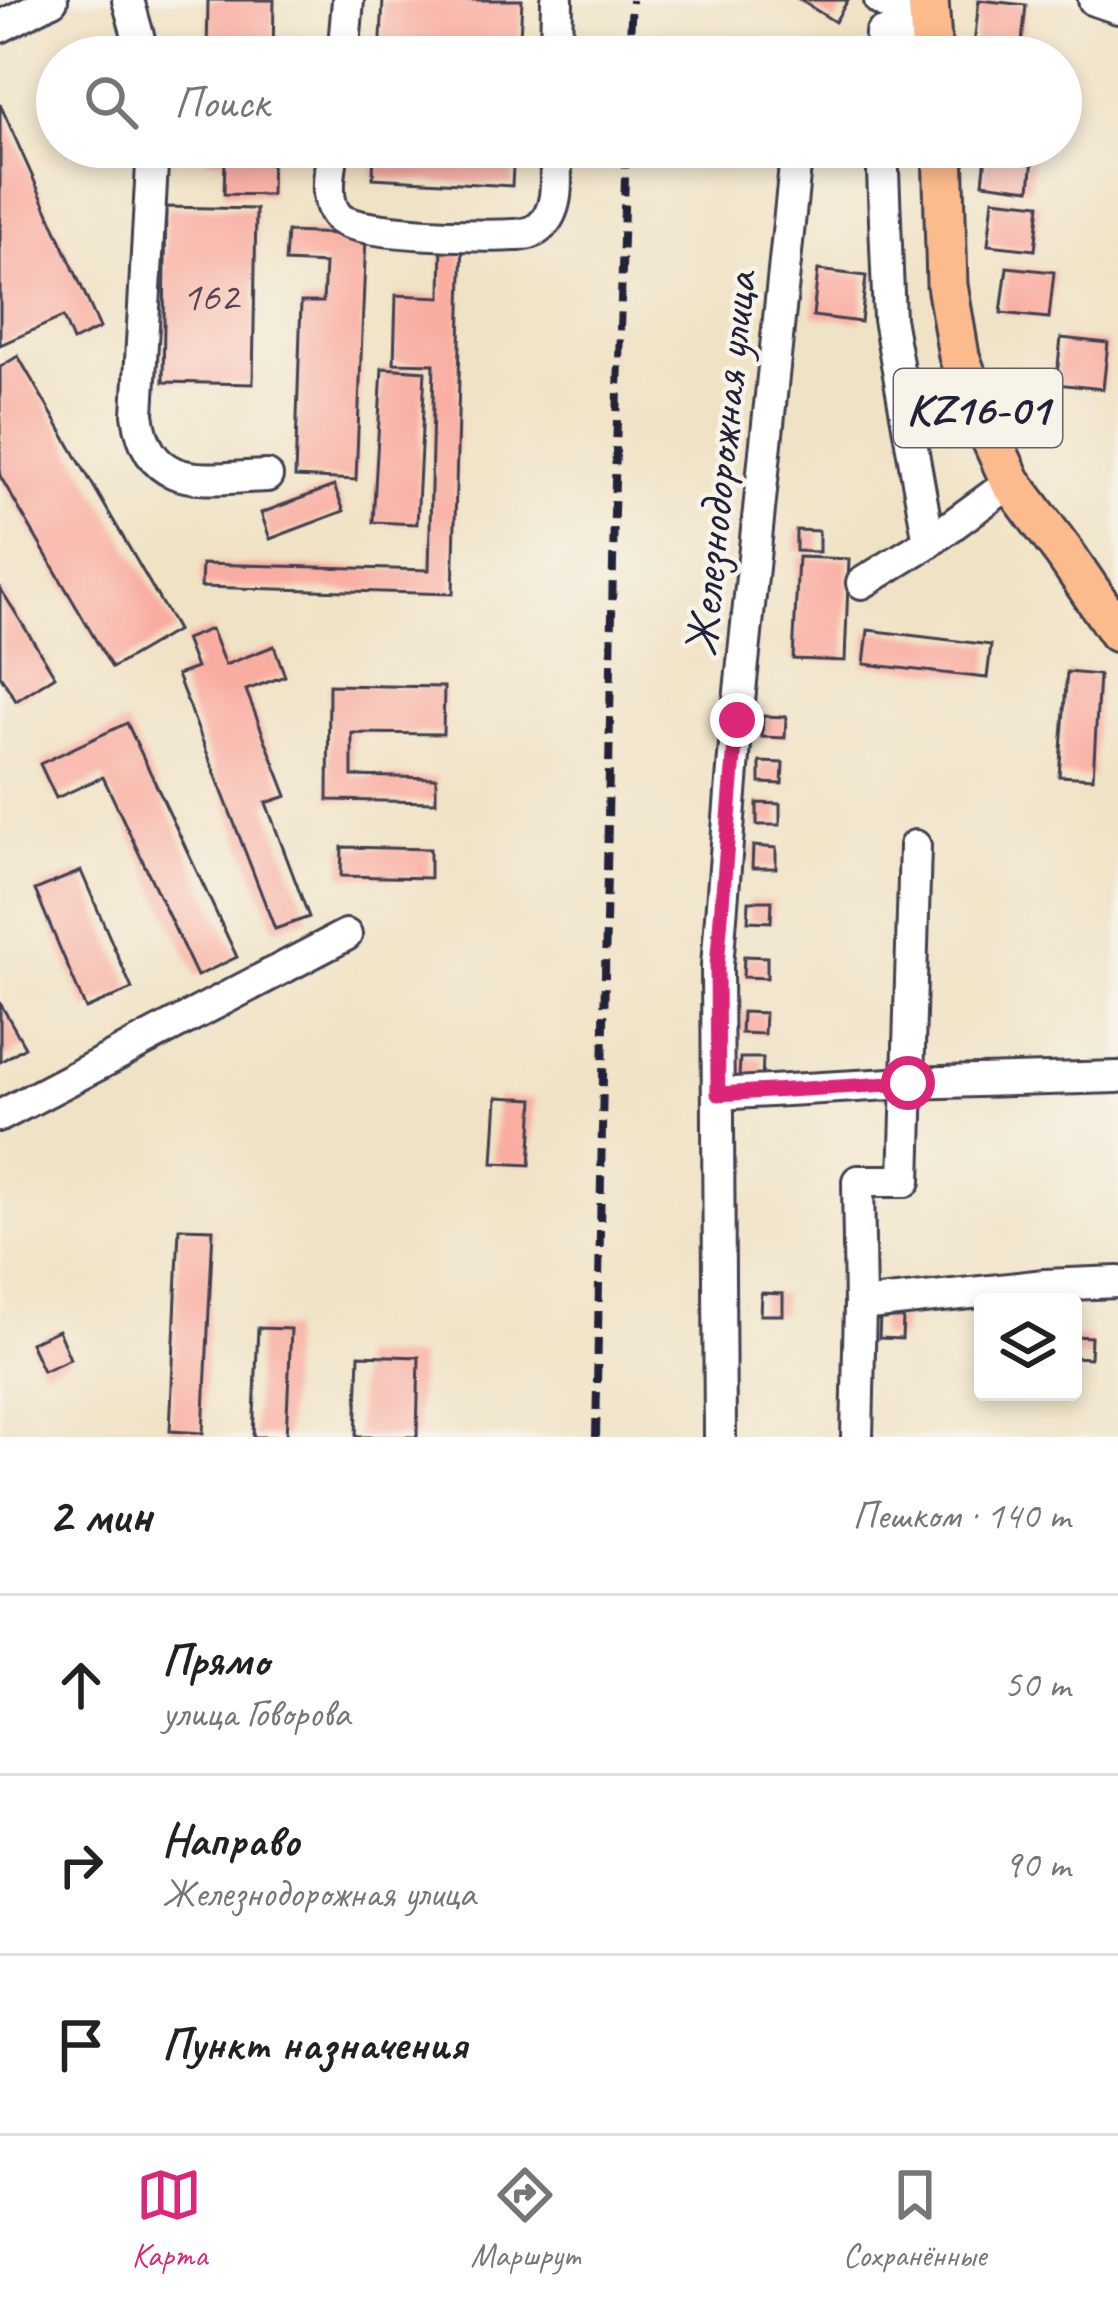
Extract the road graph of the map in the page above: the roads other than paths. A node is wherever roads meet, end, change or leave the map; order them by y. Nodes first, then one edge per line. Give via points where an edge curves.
1 (52, 0) edge
2 (128, 0) edge
3 (348, 0) edge
4 (557, 0) edge
5 (880, 0) edge
6 (1094, 0) edge
7 (1118, 8) edge
8 (0, 27) edge
9 (930, 29) edge
10 (138, 36) edge
11 (345, 36) edge
12 (556, 36) edge
13 (881, 36) edge
14 (152, 168) edge
15 (331, 168) edge
16 (555, 168) edge
17 (795, 168) edge
18 (883, 168) edge
19 (944, 168) edge
20 (268, 476) dead end
21 (1011, 482) junction
22 (929, 542) junction
23 (862, 583) dead end
24 (1118, 632) edge
25 (915, 846) dead end
26 (346, 935) dead end
27 (1118, 1077) edge
28 (908, 1083) junction
29 (718, 1094) junction
30 (0, 1116) edge
31 (1118, 1282) edge
32 (860, 1305) junction
33 (721, 1437) edge
34 (857, 1437) edge

1 - 8 street
2 - 10 street
3 - 11 street
4 - 12 street
5 - 9 street
6 - 7 street
9 - 13 street
14 - 20 street via 141,437 165,471 185,478
15 - 16 street via 329,200 348,225 513,235 539,228 550,215
17 - 29 street, Железнодорожная улица via 737,720 717,966
18 - 22 street via 889,319
19 - 21 main road, KZ16-01 via 947,285 959,356
21 - 22 street
21 - 24 main road, KZ16-01
22 - 23 street
25 - 28 street
26 - 30 street
27 - 28 street
28 - 29 street
28 - 32 street via 905,1181 858,1181
29 - 33 street, Железнодорожная улица
31 - 32 street
32 - 34 street

